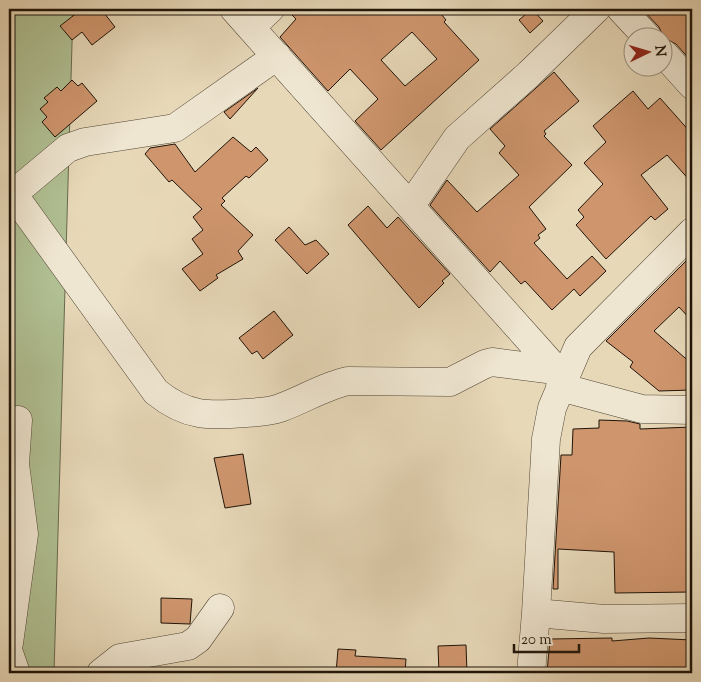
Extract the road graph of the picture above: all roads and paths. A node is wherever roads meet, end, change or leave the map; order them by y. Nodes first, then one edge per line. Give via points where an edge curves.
1 (596, 9) edge
2 (621, 9) edge
3 (252, 14) edge
4 (639, 28) edge
5 (277, 56) junction
6 (674, 65) edge
7 (692, 85) edge
8 (11, 200) edge
9 (411, 205) junction
10 (692, 232) edge
11 (560, 379) junction
12 (692, 410) edge
13 (18, 420) dead end
14 (220, 608) dead end
15 (536, 612) junction
16 (692, 618) edge
17 (9, 643) edge
18 (9, 653) edge
19 (16, 673) edge
20 (101, 673) edge
21 (531, 673) edge

1 - 9 street via 457,138
2 - 4 street
3 - 5 street
5 - 8 street via 182,125 162,132 68,148
5 - 9 street
6 - 7 street
8 - 11 street via 156,392 198,415 279,409 348,381 450,382 492,362
9 - 11 street
10 - 11 street via 578,347
11 - 12 street via 635,408
11 - 15 street via 546,439
13 - 17 street via 15,464 24,534
14 - 20 street via 198,639 188,646 120,658
15 - 16 street via 604,619
15 - 21 street
18 - 19 street

